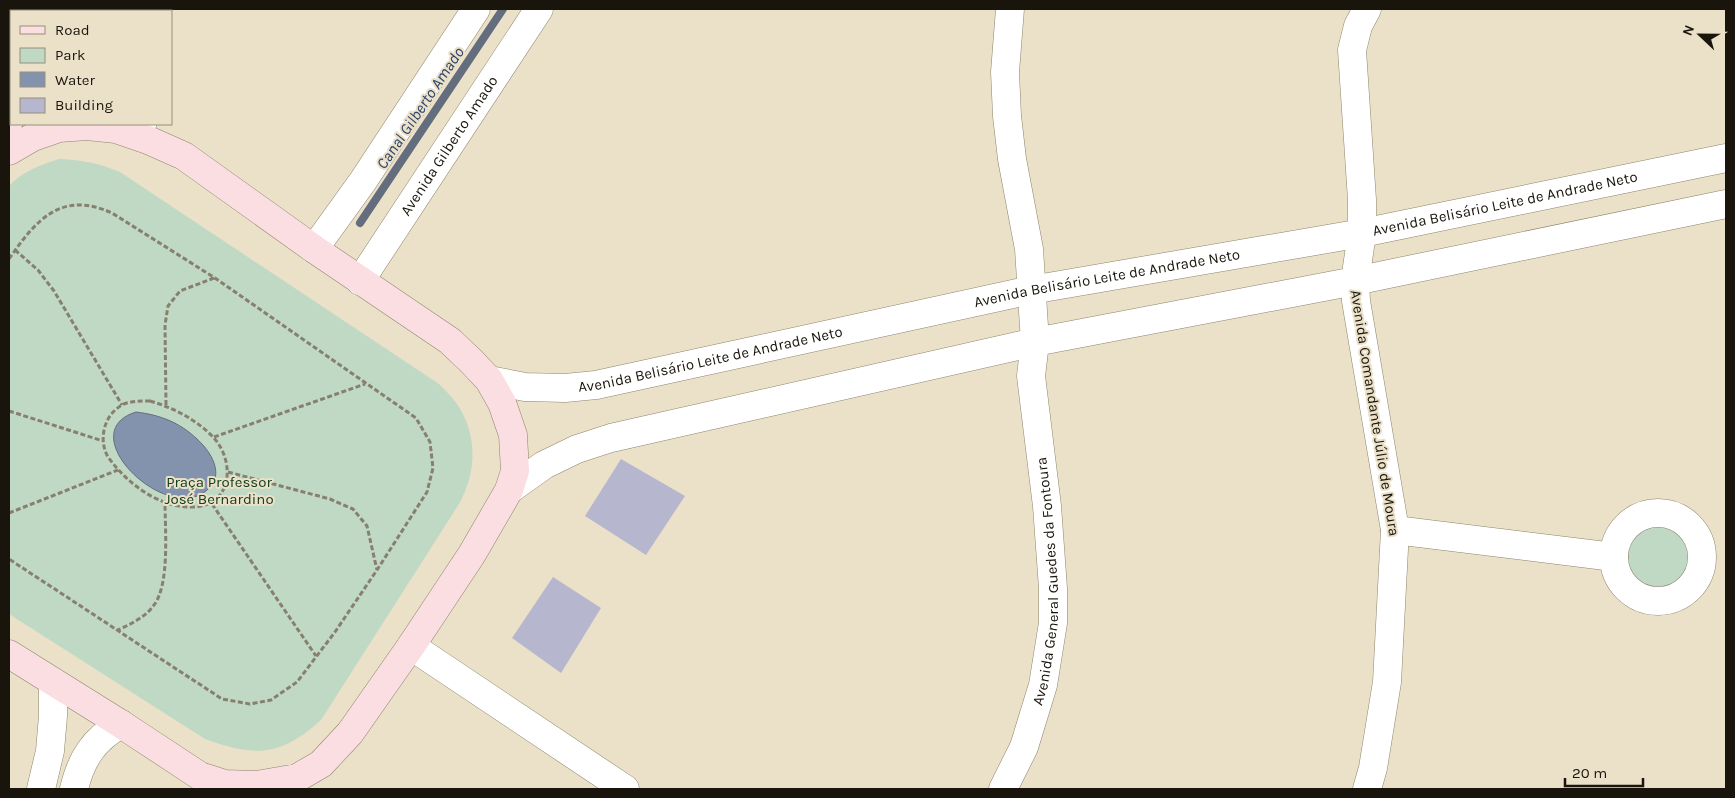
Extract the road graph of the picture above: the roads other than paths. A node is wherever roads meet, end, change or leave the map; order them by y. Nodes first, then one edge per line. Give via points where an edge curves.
1 (476, 9) edge
2 (539, 9) edge
3 (1010, 9) edge
4 (1367, 9) edge
5 (149, 125) edge
6 (9, 151) edge
7 (184, 156) junction
8 (1726, 158) edge
9 (1726, 204) edge
10 (1362, 233) junction
11 (314, 250) junction
12 (360, 281) junction
13 (1355, 281) junction
14 (1031, 290) junction
15 (1035, 342) junction
16 (489, 380) junction
17 (509, 490) junction
18 (1395, 530) junction
19 (1614, 557) dead end
20 (411, 646) junction
21 (9, 654) edge
22 (53, 682) junction
23 (121, 724) junction
24 (321, 764) junction
25 (204, 783) edge
26 (41, 789) edge
27 (74, 789) edge
28 (309, 789) edge
29 (625, 789) edge
30 (1003, 789) edge
31 (1367, 789) edge

1 - 11 street
2 - 12 street, Avenida Gilberto Amado
3 - 14 street, Avenida General Guedes da Fontoura via 1005,72 1007,116 1029,249
4 - 10 street, Avenida Comandante Júlio de Moura via 1358,26 1352,50
5 - 7 street
6 - 7 main road via 33,137 59,128 87,126 116,130
7 - 11 main road
8 - 10 street, Avenida Belisário Leite de Andrade Neto
9 - 13 street
10 - 13 street, Avenida Comandante Júlio de Moura
10 - 14 street, Avenida Belisário Leite de Andrade Neto
11 - 12 main road
12 - 16 main road via 450,341
13 - 15 street
13 - 18 street, Avenida Comandante Júlio de Moura
14 - 15 street, Avenida General Guedes da Fontoura
14 - 16 street, Avenida Belisário Leite de Andrade Neto via 596,385 525,387
15 - 17 street via 611,438 577,449 544,465
15 - 30 street, Avenida General Guedes da Fontoura via 1031,376 1052,561 1053,623 1035,713 1024,746
16 - 17 main road via 514,435 515,471
17 - 20 main road via 472,554
18 - 19 street
18 - 31 street, Avenida Comandante Júlio de Moura via 1387,682 1374,768
20 - 24 main road via 350,733
20 - 29 street
21 - 22 main road
22 - 23 main road
22 - 26 street via 50,751
23 - 25 main road
23 - 27 street via 106,733 90,750
24 - 25 main road via 297,778 256,785
24 - 28 main road

